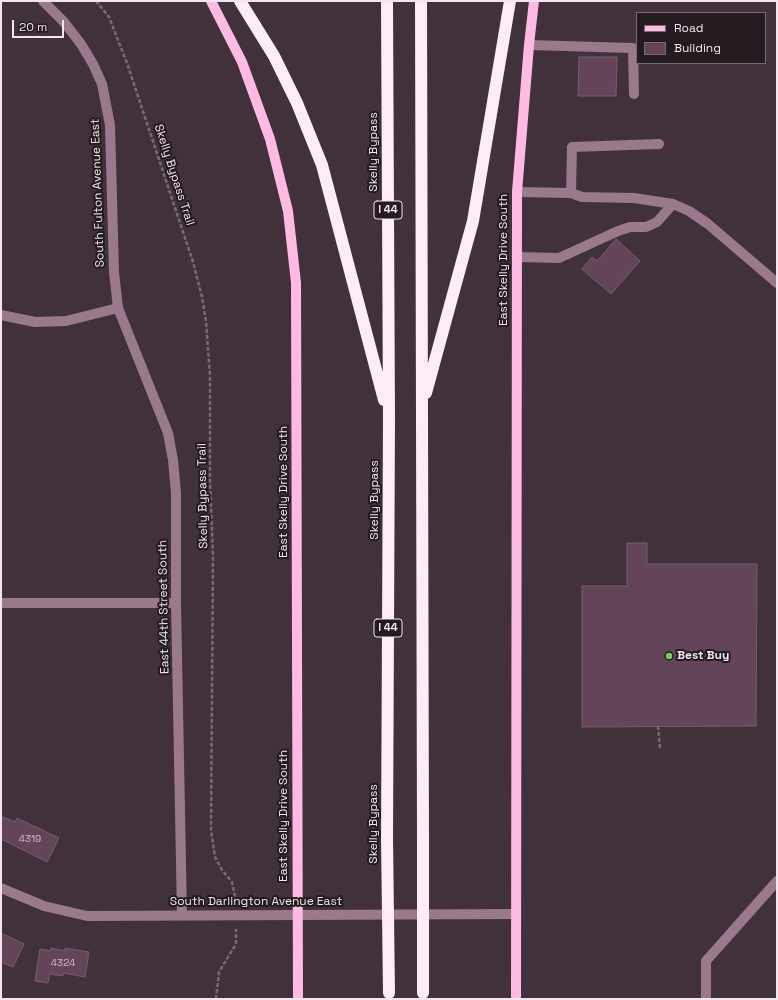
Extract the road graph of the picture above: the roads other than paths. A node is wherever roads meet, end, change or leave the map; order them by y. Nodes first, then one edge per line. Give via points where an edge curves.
1 (43, 1) edge
2 (211, 1) edge
3 (240, 1) edge
4 (387, 1) edge
5 (421, 1) edge
6 (510, 1) edge
7 (534, 1) edge
8 (529, 45) junction
9 (634, 94) dead end
10 (659, 144) dead end
11 (517, 192) junction
12 (571, 193) junction
13 (673, 204) junction
14 (517, 257) junction
15 (777, 283) edge
16 (118, 308) junction
17 (1, 315) edge
18 (422, 408) junction
19 (389, 419) junction
20 (1, 603) edge
21 (176, 603) junction
22 (777, 881) edge
23 (1, 888) edge
24 (516, 914) junction
25 (182, 915) junction
26 (298, 915) junction
27 (389, 996) edge
28 (423, 996) edge
29 (298, 999) edge
30 (516, 999) edge
31 (706, 999) edge

1 - 16 street, South Fulton Avenue East via 81,44 94,64 102,84 110,125 114,272
2 - 26 main road, East Skelly Drive South via 242,62 270,140 288,211 296,283
3 - 19 highway via 274,56 297,103 322,165
4 - 19 highway, Skelly Bypass / I 44
5 - 18 highway
6 - 18 highway via 473,221
7 - 8 main road, East Skelly Drive South
8 - 9 street via 633,48
8 - 11 main road, East Skelly Drive South
10 - 12 street via 572,147
11 - 12 street
11 - 14 main road, East Skelly Drive South
12 - 13 street via 582,197 634,198
13 - 14 street via 657,222 646,227 618,230 559,258
13 - 15 street via 708,224
14 - 24 main road, East Skelly Drive South
16 - 17 street via 66,321 35,322
16 - 21 street, East 44th Street South via 169,440 176,493
18 - 28 highway, bridge
19 - 27 highway, Skelly Bypass / I 44, bridge
20 - 21 street
21 - 25 street, East 44th Street South
22 - 31 street via 706,961
23 - 25 street, South Darlington Avenue East via 44,906 87,916
24 - 26 street, South Darlington Avenue East
24 - 30 main road, East Skelly Drive South
25 - 26 street, South Darlington Avenue East
26 - 29 main road, East Skelly Drive South

